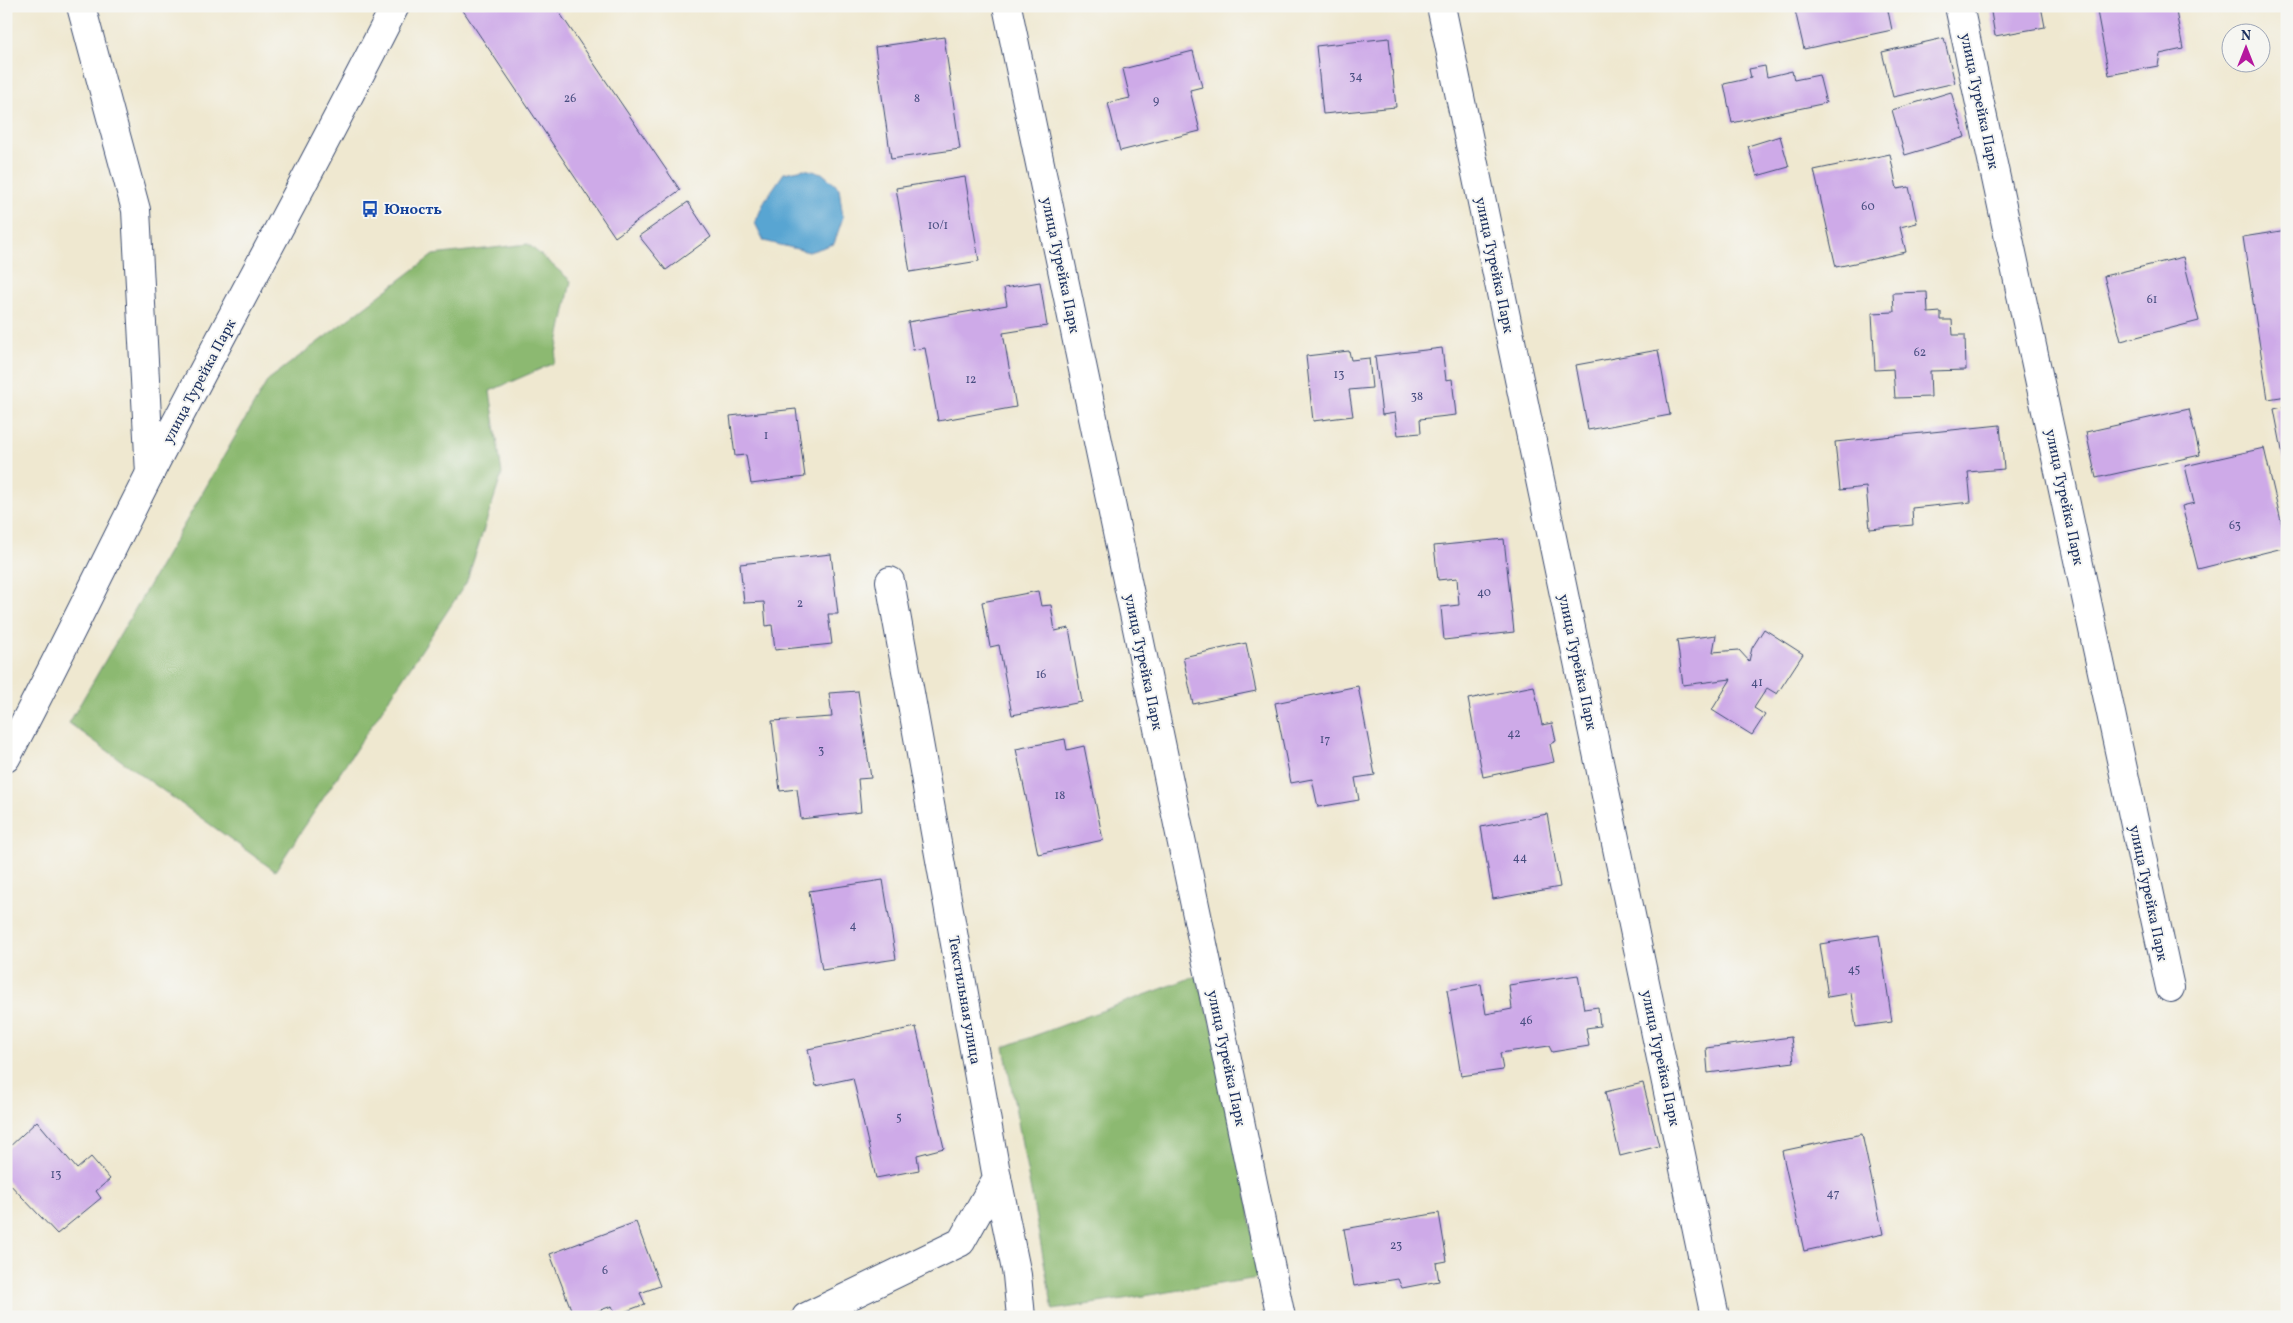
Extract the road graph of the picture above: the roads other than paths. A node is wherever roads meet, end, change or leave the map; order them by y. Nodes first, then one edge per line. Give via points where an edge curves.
1 (81, 6) edge
2 (395, 6) edge
3 (1007, 6) edge
4 (1441, 6) edge
5 (1960, 6) edge
6 (150, 474) junction
7 (890, 581) dead end
8 (6, 758) edge
9 (2170, 988) dead end
10 (997, 1178) junction
11 (806, 1317) edge
12 (1021, 1317) edge
13 (1280, 1317) edge
14 (1715, 1317) edge

1 - 6 street via 136,210
2 - 6 street, улица Турейка Парк
3 - 13 street, улица Турейка Парк
4 - 14 street, улица Турейка Парк
5 - 9 street, улица Турейка Парк
6 - 8 street, улица Турейка Парк
7 - 10 street, Текстильная улица
10 - 11 street via 961,1242
10 - 12 street, Текстильная улица via 1017,1275

